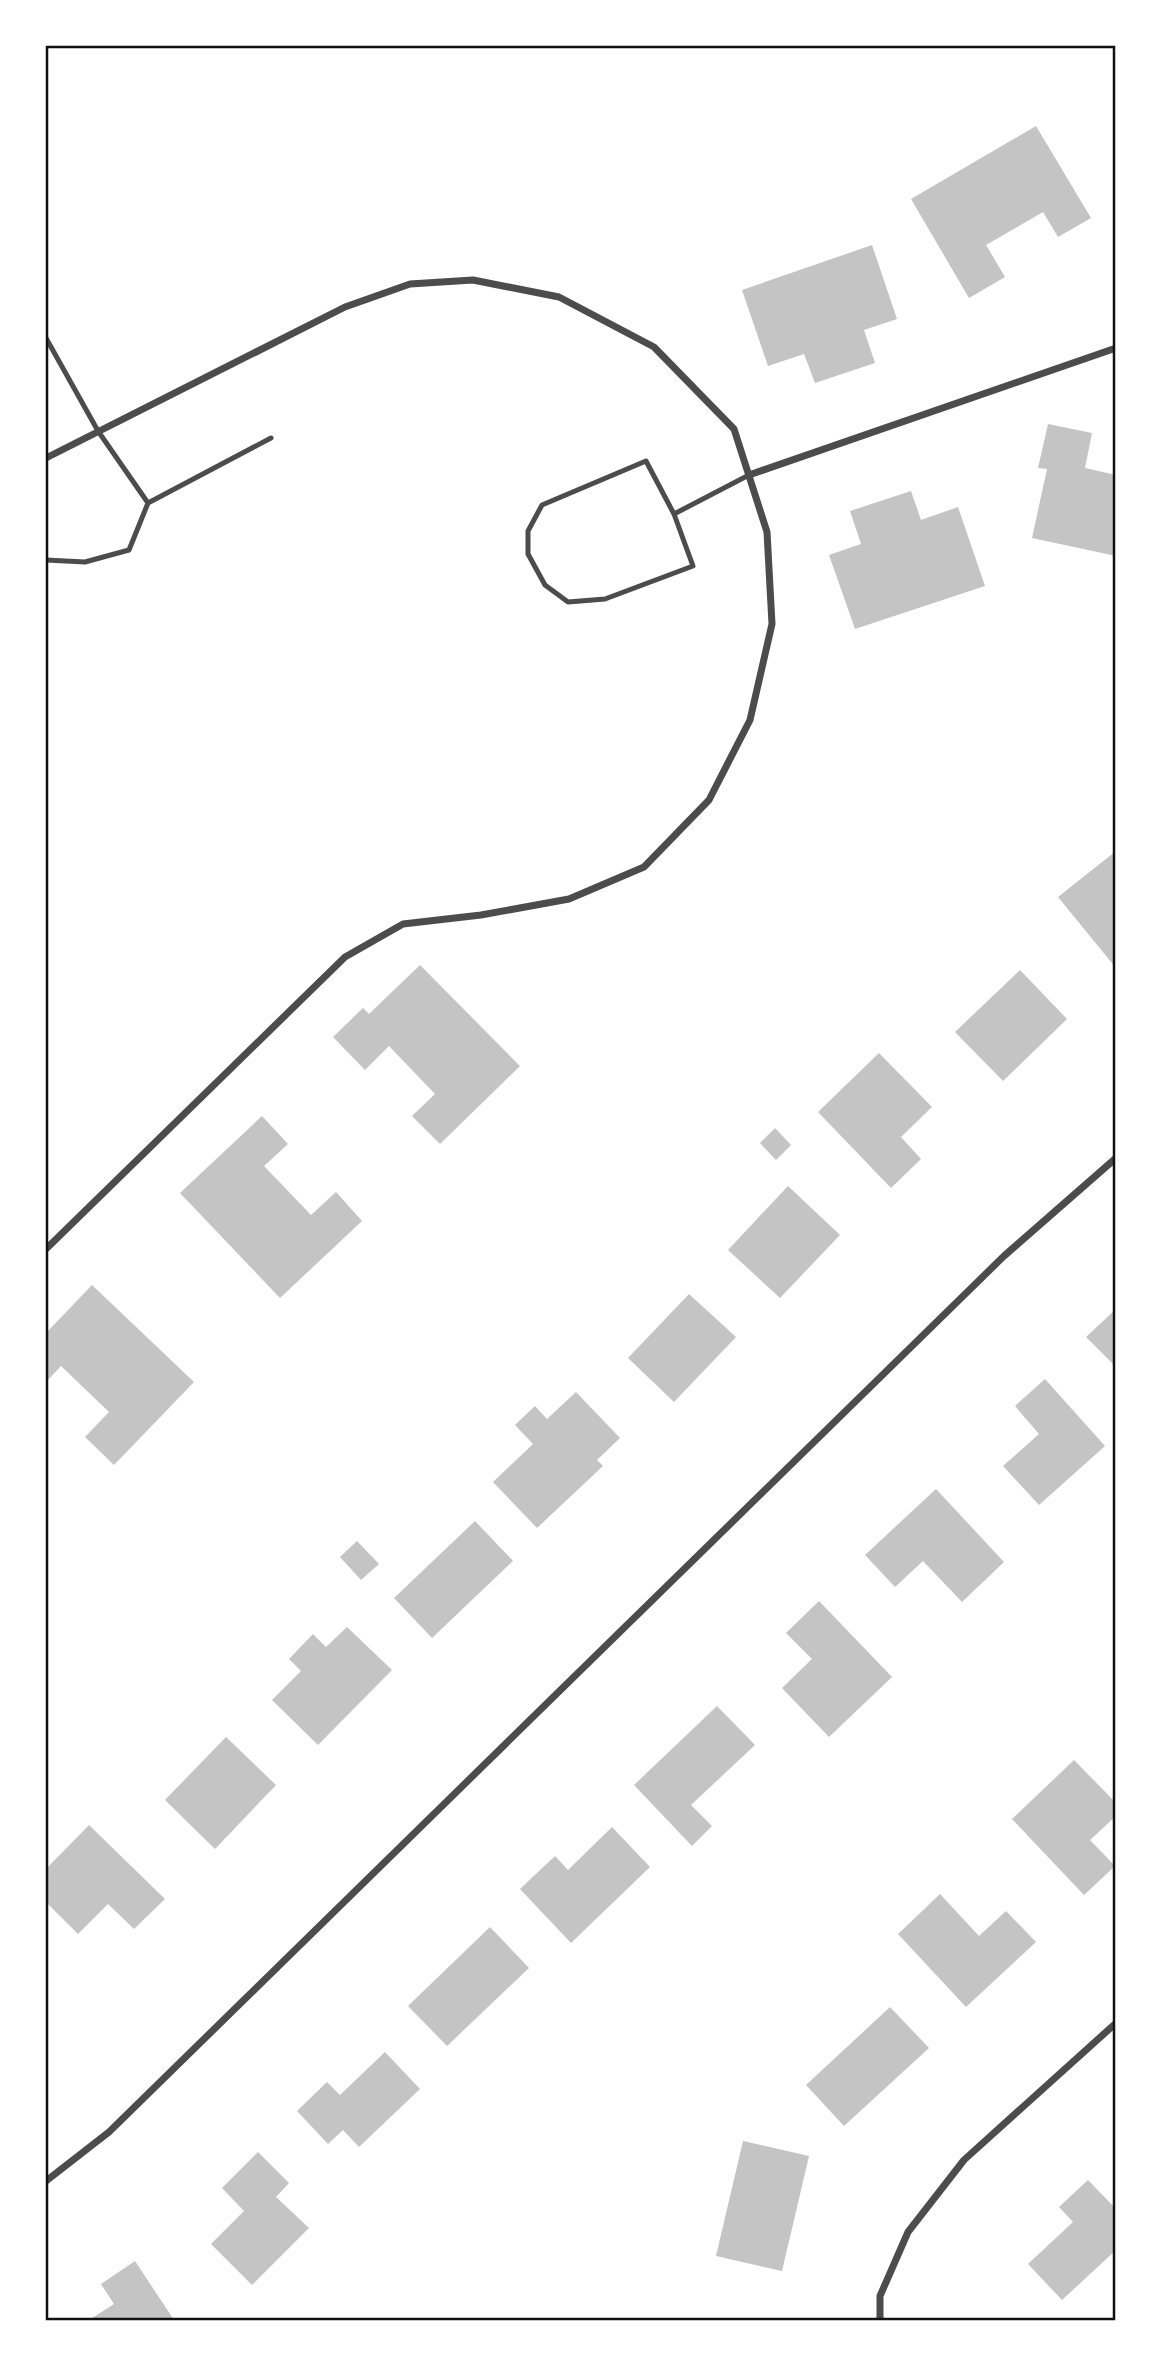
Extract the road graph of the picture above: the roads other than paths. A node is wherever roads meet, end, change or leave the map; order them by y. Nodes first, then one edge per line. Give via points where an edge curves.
1 (46, 338) edge
2 (1115, 348) edge
3 (98, 431) junction
4 (271, 438) dead end
5 (46, 458) edge
6 (749, 475) junction
7 (148, 503) junction
8 (674, 514) junction
9 (46, 559) edge
10 (1115, 1158) edge
11 (46, 1249) edge
12 (1115, 2023) edge
13 (46, 2181) edge
14 (880, 2320) edge

1 - 3 lane
2 - 6 street
3 - 5 street
3 - 6 street via 345,307 411,284 473,280 559,297 654,347 734,429
3 - 7 lane
4 - 7 lane
6 - 8 lane
6 - 11 street via 767,532 772,624 750,720 709,800 644,867 619,878 569,899 403,924 345,957
7 - 9 lane via 129,550 85,562
8 - 8 lane via 646,461 542,505 528,531 528,554 545,585 568,602 606,599 693,566
10 - 13 street via 1004,1256 109,2132
12 - 14 street via 964,2160 908,2232 880,2296

